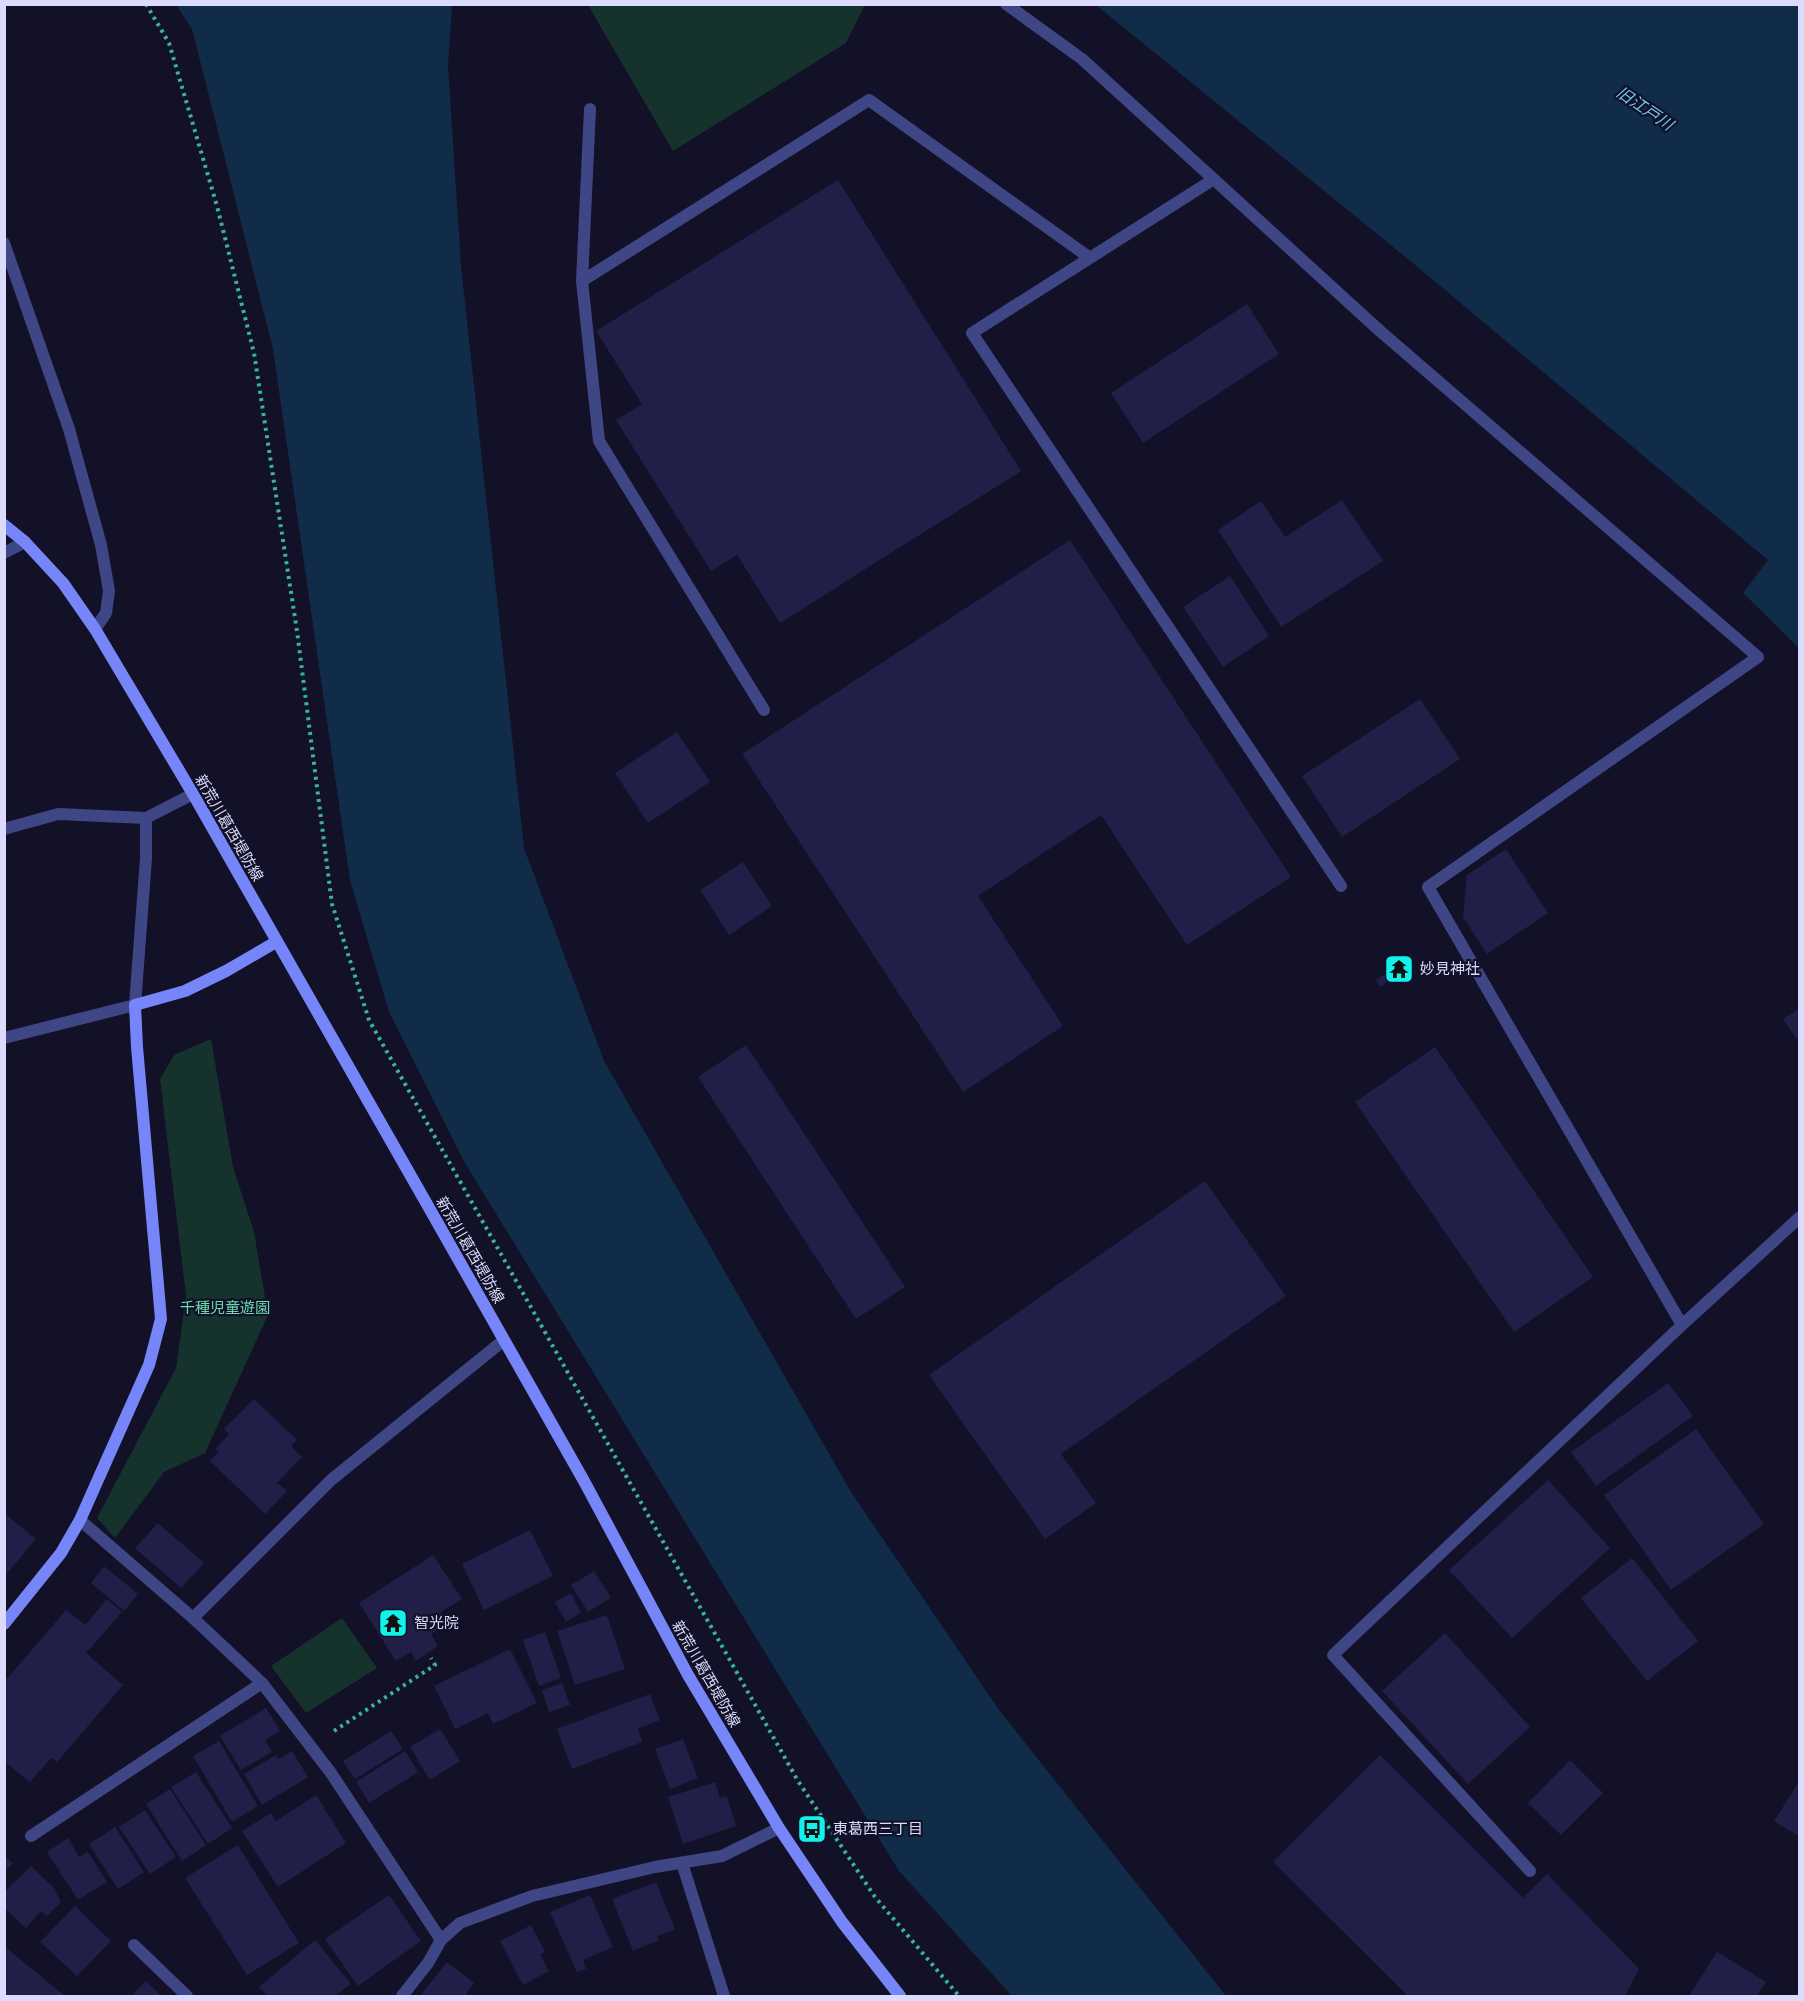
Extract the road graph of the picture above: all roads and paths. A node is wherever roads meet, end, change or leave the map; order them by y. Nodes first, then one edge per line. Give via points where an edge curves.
1 (146, 4) edge
2 (1006, 4) edge
3 (590, 109) dead end
4 (1214, 179) junction
5 (4, 243) edge
6 (1090, 258) junction
7 (582, 281) junction
8 (4, 525) edge
9 (24, 542) junction
10 (4, 553) edge
11 (95, 629) junction
12 (764, 710) dead end
13 (193, 794) junction
14 (146, 818) junction
15 (4, 829) edge
16 (1341, 886) dead end
17 (276, 942) junction
18 (135, 1005) junction
19 (4, 1038) edge
20 (1800, 1217) edge
21 (1682, 1325) junction
22 (504, 1340) junction
23 (80, 1520) junction
24 (193, 1618) junction
25 (4, 1624) edge
26 (431, 1658) dead end
27 (262, 1683) junction
28 (311, 1746) junction
29 (779, 1828) junction
30 (32, 1836) dead end
31 (682, 1863) junction
32 (1530, 1871) dead end
33 (441, 1940) junction
34 (134, 1945) dead end
35 (187, 1996) edge
36 (402, 1996) edge
37 (724, 1996) edge
38 (900, 1996) edge
39 (959, 1996) edge

1 - 39 path via 170,43 218,206 254,353 297,631 332,904 369,1020 798,1781 875,1898
2 - 4 street via 1083,59
3 - 7 street
4 - 6 street
4 - 21 street via 1380,331 1758,657 1428,887
5 - 11 street via 69,429 101,545 109,591 106,613
6 - 7 street via 869,100
6 - 16 street via 972,333
7 - 12 street via 599,441
8 - 9 main road, 新荒川葛西堤防線
9 - 10 street
9 - 11 main road, 新荒川葛西堤防線 via 63,584
11 - 13 main road, 新荒川葛西堤防線
13 - 14 street
13 - 17 main road, 新荒川葛西堤防線
14 - 15 street via 58,814
14 - 18 street
17 - 18 main road via 185,991
17 - 22 main road, 新荒川葛西堤防線
18 - 19 street
18 - 23 main road via 161,1319 149,1365
20 - 21 street
21 - 32 street via 1333,1655
22 - 24 street via 331,1480
22 - 29 main road, 新荒川葛西堤防線 via 688,1676
23 - 24 street
23 - 25 main road via 61,1553
24 - 27 street
26 - 28 path via 435,1665
27 - 28 street
27 - 30 street
28 - 33 street
29 - 31 street via 722,1856
29 - 38 main road, 新荒川葛西堤防線 via 842,1922
31 - 33 street via 524,1898 460,1923
31 - 37 street
33 - 36 street
34 - 35 street

